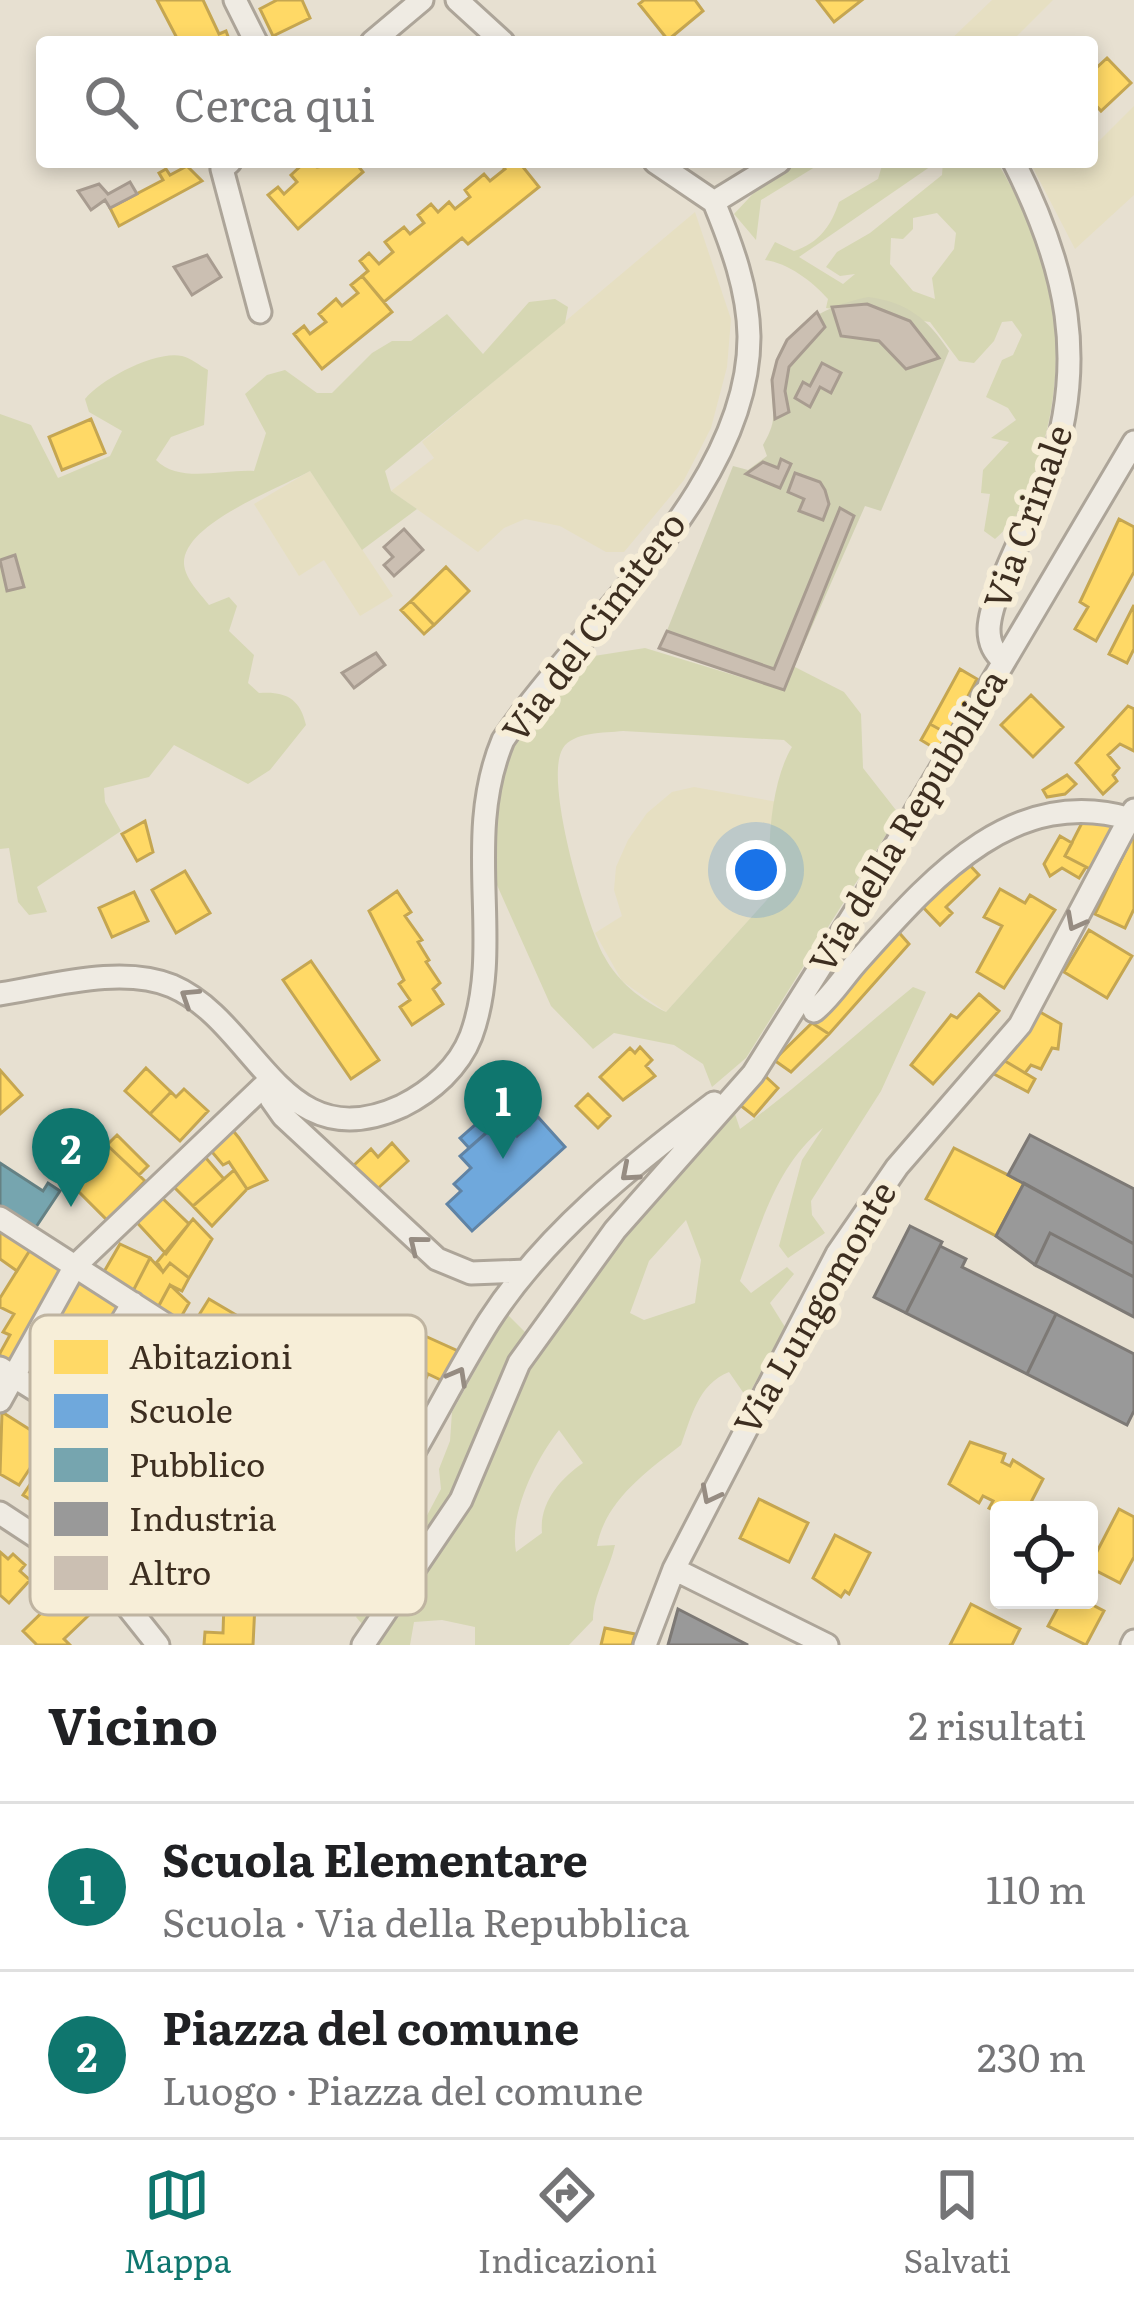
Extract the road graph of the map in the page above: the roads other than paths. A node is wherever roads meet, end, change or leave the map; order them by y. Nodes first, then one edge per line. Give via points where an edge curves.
1 (235, 0) edge
2 (422, 0) edge
3 (457, 0) edge
4 (253, 36) edge
5 (379, 36) edge
6 (496, 36) edge
7 (223, 168) edge
8 (664, 168) edge
9 (769, 168) edge
10 (1016, 168) edge
11 (714, 202) junction
12 (260, 312) dead end
13 (1134, 442) edge
14 (1004, 662) junction
15 (1132, 814) edge
16 (0, 994) edge
17 (814, 1011) dead end
18 (753, 1074) junction
19 (270, 1080) junction
20 (0, 1218) edge
21 (75, 1266) junction
22 (526, 1271) junction
23 (133, 1303) junction
24 (45, 1315) edge
25 (126, 1315) edge
26 (152, 1315) edge
27 (30, 1339) edge
28 (9, 1373) edge
29 (0, 1401) edge
30 (426, 1433) edge
31 (0, 1513) edge
32 (30, 1533) edge
33 (426, 1552) edge
34 (674, 1569) junction
35 (134, 1615) edge
36 (383, 1615) edge
37 (158, 1645) edge
38 (363, 1645) edge
39 (645, 1645) edge
40 (826, 1645) edge

1 - 4 street
2 - 5 street
3 - 6 street
7 - 12 street
8 - 11 street
9 - 11 street
10 - 14 street, Via Crinale via 1060,278 1072,364 1048,477 990,620 993,650
11 - 19 street, Via del Cimitero via 746,298 746,373 734,417 701,487 503,740 482,811 481,991 468,1044 437,1083 365,1118 312,1109
13 - 14 street, Via della Repubblica
14 - 18 street, Via della Repubblica
15 - 17 street via 1070,811 1002,826 960,855
15 -> 34 street, Via Lungomonte via 1020,1025 896,1167 837,1254
19 -> 16 street via 202,1004 171,986 100,980
18 -> 22 street, Via della Repubblica via 644,1160
18 - 33 street, Via della Repubblica via 560,1300 520,1363 461,1500
19 - 21 street
22 -> 19 street via 472,1273 423,1250 284,1116
20 - 21 street
21 - 23 street
21 - 24 street
30 -> 22 street, Via della Repubblica
23 - 25 street
23 - 26 street
27 - 28 street
28 - 29 street
31 - 32 street
34 - 39 street, Via Lungomonte
34 - 40 street
35 - 37 street
36 - 38 street, Via della Repubblica

